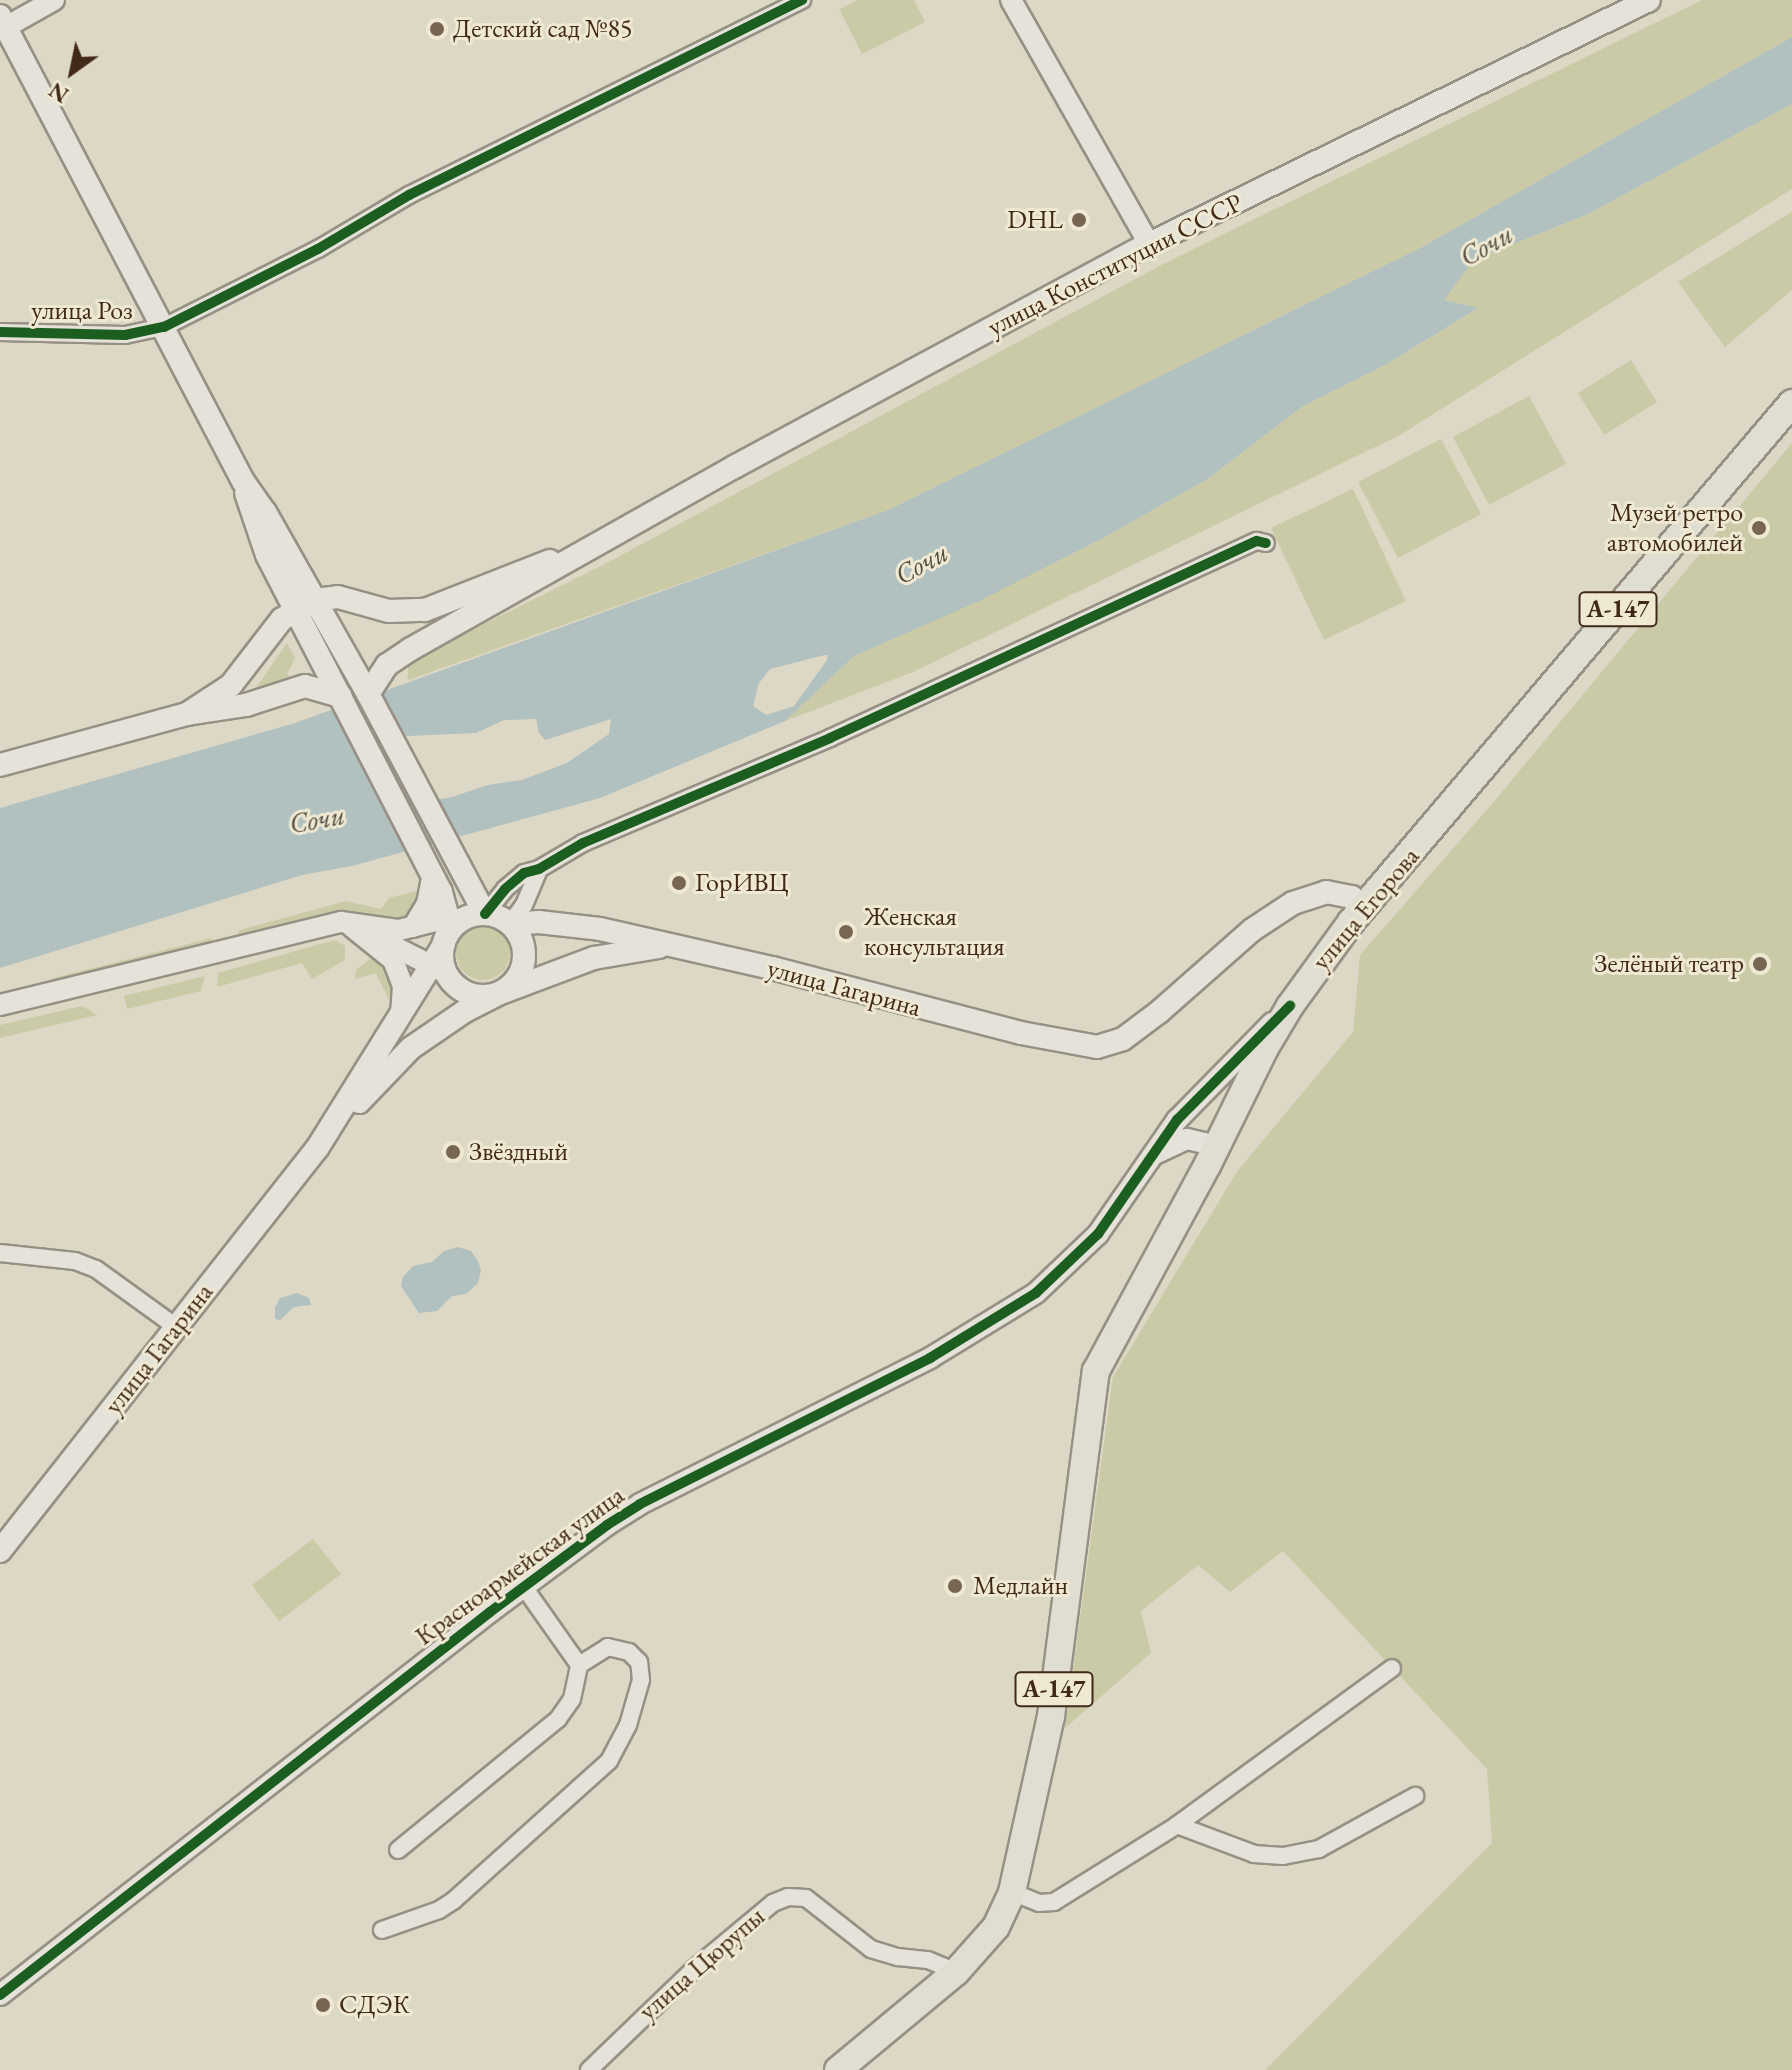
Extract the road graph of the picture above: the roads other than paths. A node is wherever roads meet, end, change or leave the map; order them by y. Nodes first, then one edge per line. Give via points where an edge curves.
1 (54, 0) edge
2 (802, 0) edge
3 (1011, 0) edge
4 (1649, 0) edge
5 (3, 21) edge
6 (1149, 244) junction
7 (164, 327) junction
8 (0, 332) edge
9 (1792, 403) edge
10 (1266, 543) dead end
11 (589, 547) junction
12 (305, 606) junction
13 (368, 694) junction
14 (342, 699) junction
15 (187, 714) junction
16 (0, 765) edge
17 (539, 869) junction
18 (431, 876) junction
19 (1364, 907) junction
20 (346, 922) junction
21 (510, 924) junction
22 (413, 927) junction
23 (453, 938) junction
24 (667, 946) junction
25 (498, 994) junction
26 (0, 1005) edge
27 (1290, 1006) junction
28 (400, 1016) junction
29 (318, 1147) junction
30 (1157, 1153) junction
31 (1212, 1156) junction
32 (0, 1253) edge
33 (176, 1327) junction
34 (0, 1551) edge
35 (524, 1587) junction
36 (579, 1665) junction
37 (1392, 1668) dead end
38 (1415, 1796) dead end
39 (1177, 1825) junction
40 (398, 1850) dead end
41 (1012, 1892) junction
42 (382, 1930) dead end
43 (956, 1972) junction
44 (0, 1995) edge
45 (589, 2070) edge
46 (838, 2070) edge

1 - 5 street
2 - 7 street, улица Роз via 409,195 318,249
3 - 6 street
4 - 6 main road, улица Конституции СССР
5 - 7 main road
6 - 11 main road, улица Конституции СССР
7 - 8 street, улица Роз via 125,335
7 - 12 main road via 243,481 265,512
9 - 19 main road, улица Егорова / А-147
10 - 17 street via 1257,541 830,738 583,843
11 - 12 main road via 425,610 389,611 338,597
11 - 13 main road via 398,658 381,672
12 - 13 main road
12 - 14 main road
12 - 15 main road via 282,619 231,685
13 - 23 main road via 459,870
14 - 15 main road via 305,686 246,705
14 - 18 main road
15 - 16 main road
17 - 21 street
17 - 23 street via 524,873
18 - 22 street via 427,904
18 - 23 main road via 441,892
19 - 24 main road, улица Гагарина via 1352,897 1326,892 1293,903 1252,930 1159,1012 1111,1044 1097,1047
19 - 27 main road, улица Егорова / А-147
20 - 22 street via 385,930
20 - 23 street
20 - 26 street
20 - 28 street via 393,960 404,993
21 - 23 main road
21 - 24 main road, улица Гагарина via 600,929
21 - 25 main road via 525,956 517,979
22 - 23 street
23 - 25 main road via 468,994
23 - 28 main road
24 - 25 main road via 594,958
25 - 29 main road via 411,1048
27 - 30 street, А-147 via 1177,1120
27 - 31 main road, А-147
28 - 29 main road
29 - 33 main road, улица Гагарина
30 - 31 street via 1187,1139
30 - 35 street, Красноармейская улица via 1098,1234 1016,1307 930,1358 640,1504
31 - 41 main road, А-147 via 1096,1371 1051,1716
32 - 33 street via 75,1261 96,1269
33 - 34 main road, улица Гагарина
35 - 36 street, Красноармейская улица
35 - 44 street, Красноармейская улица
36 - 40 street via 572,1699 558,1719
36 - 42 street via 608,1647 629,1652 639,1662 641,1680 628,1725 609,1761 453,1901
37 - 39 street
38 - 39 street via 1319,1849 1283,1856 1254,1854
39 - 41 street via 1054,1902 1039,1903
41 - 43 main road, А-147 via 996,1927
43 - 45 street, улица Цюрупы via 928,1960 871,1949 806,1898 788,1897 773,1903 695,1968
43 - 46 main road, А-147

